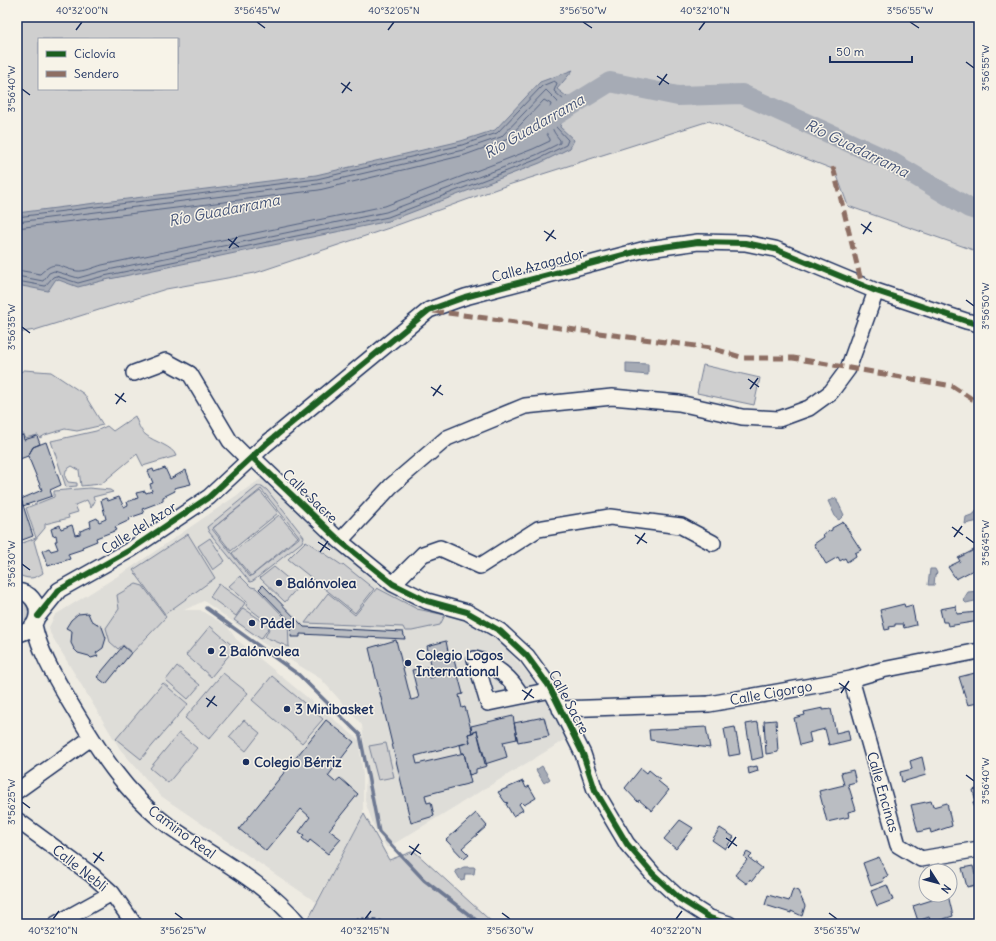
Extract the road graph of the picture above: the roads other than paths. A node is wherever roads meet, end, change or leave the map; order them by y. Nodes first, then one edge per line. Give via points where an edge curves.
1 (876, 291) junction
2 (979, 324) edge
3 (134, 373) dead end
4 (251, 459) junction
5 (340, 541) junction
6 (713, 543) dead end
7 (393, 584) junction
8 (59, 590) junction
9 (22, 592) edge
10 (36, 620) junction
11 (17, 635) edge
12 (979, 651) edge
13 (46, 661) junction
14 (851, 679) junction
15 (551, 690) junction
16 (521, 696) dead end
17 (560, 709) junction
18 (91, 738) junction
19 (17, 791) edge
20 (17, 820) edge
21 (979, 849) edge
22 (112, 894) junction
23 (56, 924) edge
24 (134, 924) edge
25 (299, 924) edge
26 (729, 924) edge

1 - 2 street, Calle Azagador
1 - 4 street, Calle Azagador via 775,249 745,243 698,242 642,250 511,284 429,310
1 - 5 street via 848,369 831,392 809,408 779,419 742,417 679,403 612,397 525,406 447,438 391,486
3 - 4 street, Calle Sacre via 166,361 190,374 230,441
4 - 5 street, Calle Sacre
4 - 8 street, Calle del Azor via 209,497 130,550
5 - 7 street, Calle Sacre
6 - 7 street via 681,526 610,517 538,529 480,566 440,548 423,554
7 - 15 street, Calle Sacre via 427,601 468,612 500,631 527,656
8 - 9 street, Calle del Azor
8 - 10 street, Calle del Azor
9 - 10 street, Camino Real via 36,603
10 - 11 street via 26,632
10 - 13 street, Camino Real via 37,639
11 - 13 street, Camino Real via 29,642
12 - 14 street, Calle Cigorgo via 882,670
13 - 18 street, Camino Real
14 - 17 street, Calle Cigorgo via 709,704
14 - 21 street, Calle Encinas via 898,845 921,859
15 - 16 street
15 - 17 street, Calle Sacre
17 - 26 street, Calle Sacre via 583,754 595,790 627,844 653,874 680,899 710,918
18 - 19 street
18 - 25 street, Camino Real via 123,783 144,804 168,825 264,889
20 - 22 street, Calle Nebli via 92,875
22 - 23 street
22 - 24 street, Calle Nebli

